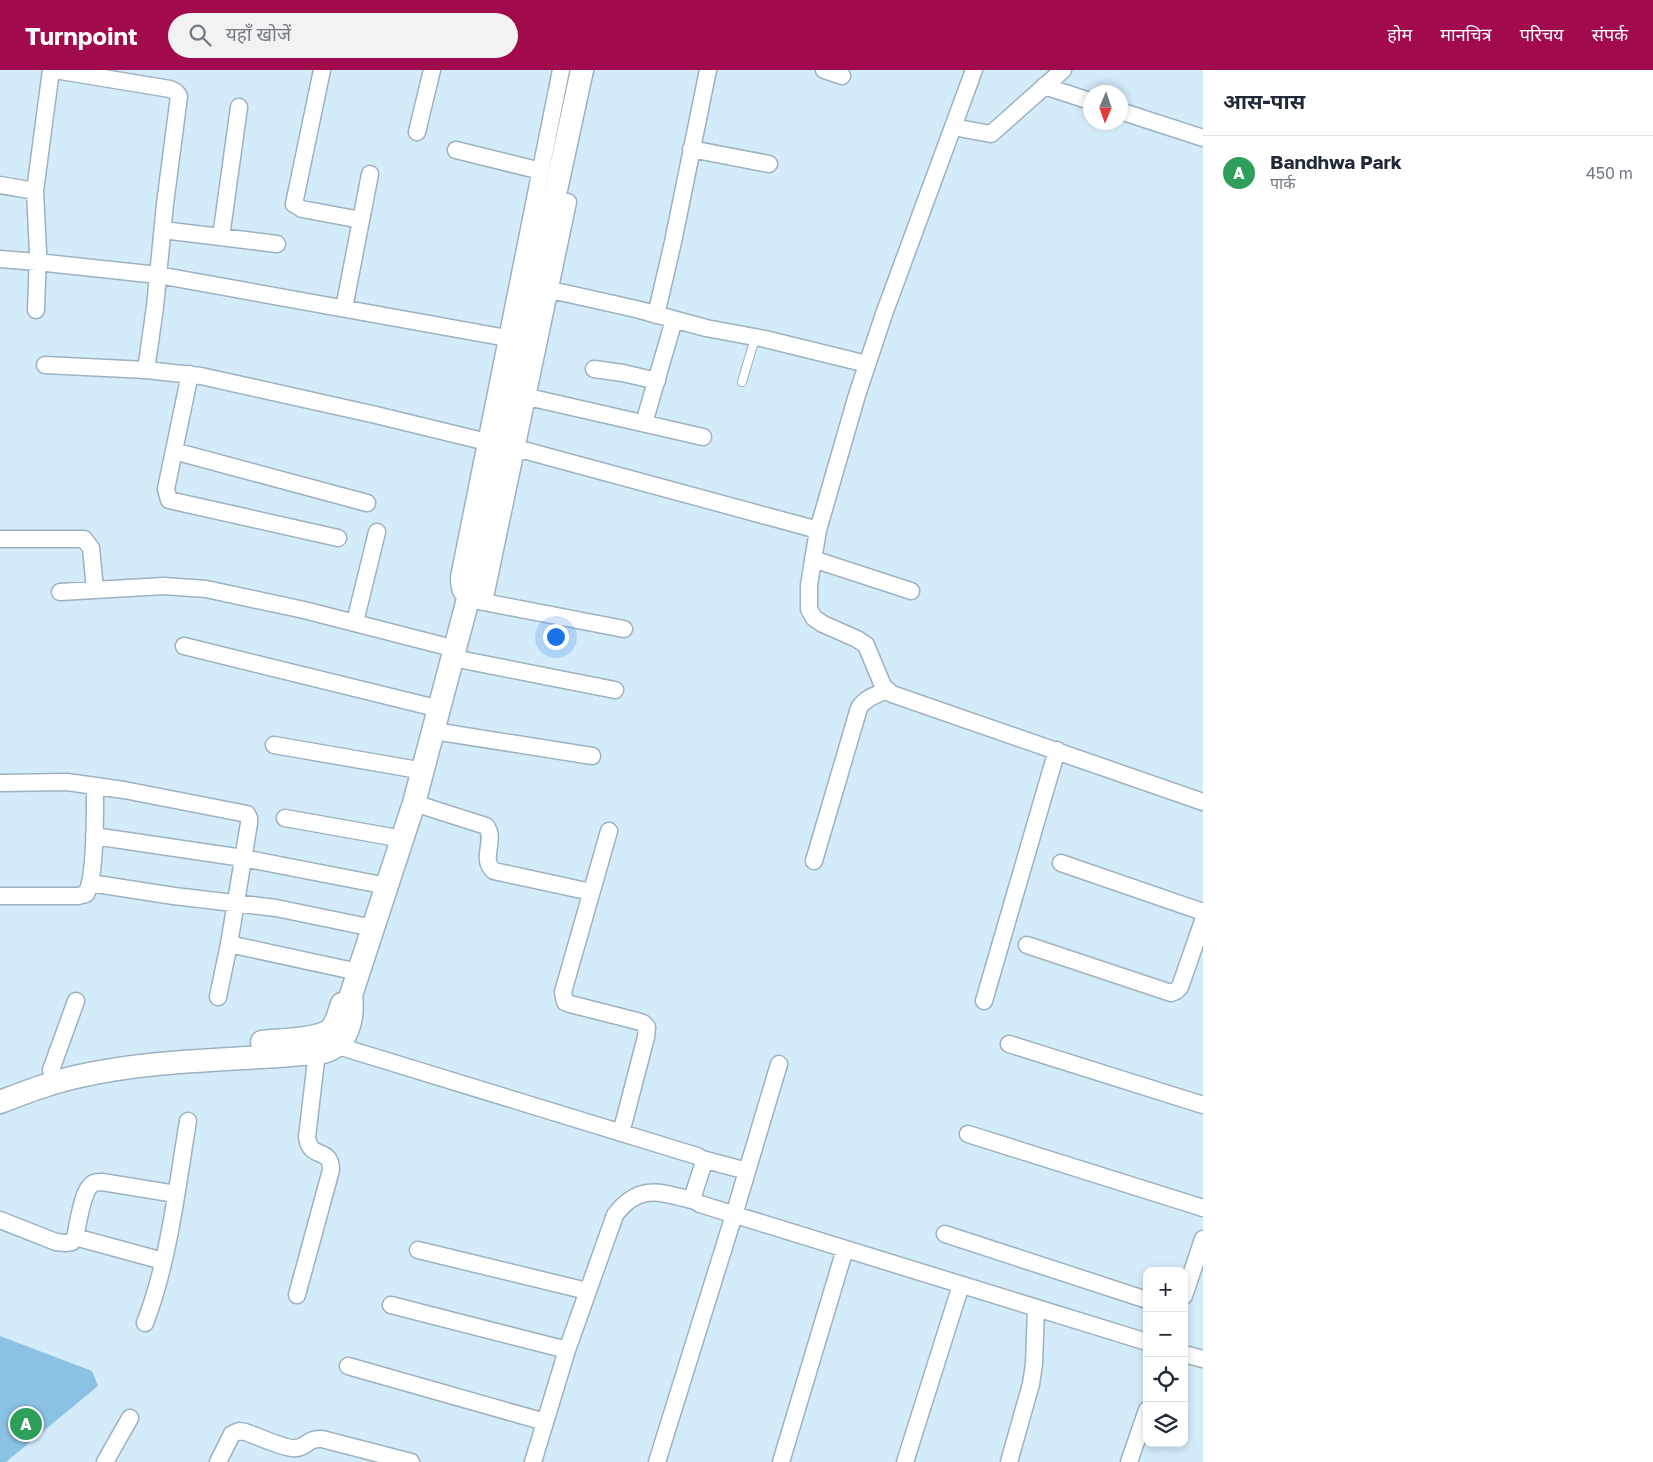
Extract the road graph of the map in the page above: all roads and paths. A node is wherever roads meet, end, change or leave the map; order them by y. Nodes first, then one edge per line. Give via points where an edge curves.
1 (53, 70) edge
2 (322, 70) edge
3 (432, 70) edge
4 (561, 70) edge
5 (582, 70) edge
6 (708, 70) edge
7 (824, 70) edge
8 (974, 70) edge
9 (1063, 70) edge
10 (842, 76) dead end
11 (1044, 86) junction
12 (1083, 99) edge
13 (239, 107) dead end
14 (1128, 114) edge
15 (953, 127) junction
16 (417, 132) dead end
17 (1203, 138) edge
18 (691, 149) junction
19 (456, 150) dead end
20 (770, 164) dead end
21 (541, 170) junction
22 (370, 174) dead end
23 (0, 185) edge
24 (35, 191) junction
25 (568, 202) dead end
26 (361, 220) junction
27 (163, 230) junction
28 (221, 237) junction
29 (276, 244) dead end
30 (0, 259) edge
31 (37, 262) junction
32 (158, 276) junction
33 (551, 290) junction
34 (344, 308) junction
35 (36, 310) dead end
36 (656, 315) junction
37 (674, 320) junction
38 (506, 338) junction
39 (755, 338) junction
40 (867, 364) junction
41 (45, 365) dead end
42 (594, 368) dead end
43 (146, 370) junction
44 (190, 374) junction
45 (657, 381) junction
46 (742, 382) dead end
47 (528, 397) junction
48 (644, 423) junction
49 (703, 437) dead end
50 (487, 442) junction
51 (516, 448) junction
52 (174, 450) junction
53 (367, 503) dead end
54 (818, 530) junction
55 (377, 532) dead end
56 (338, 538) dead end
57 (0, 539) edge
58 (813, 559) junction
59 (95, 589) junction
60 (911, 591) dead end
61 (60, 592) dead end
62 (476, 601) junction
63 (355, 622) junction
64 (624, 629) dead end
65 (184, 646) dead end
66 (455, 653) junction
67 (615, 690) dead end
68 (887, 690) junction
69 (440, 709) junction
70 (434, 731) junction
71 (274, 745) dead end
72 (1057, 750) junction
73 (592, 756) dead end
74 (424, 771) junction
75 (0, 783) edge
76 (95, 786) junction
77 (1203, 802) edge
78 (414, 803) junction
79 (285, 818) dead end
80 (609, 831) dead end
81 (94, 836) junction
82 (403, 839) junction
83 (243, 858) junction
84 (814, 861) dead end
85 (1061, 863) dead end
86 (90, 883) junction
87 (387, 886) junction
88 (591, 892) junction
89 (0, 896) edge
90 (235, 903) junction
91 (1203, 912) edge
92 (1203, 921) edge
93 (372, 928) junction
94 (229, 944) junction
95 (1027, 945) dead end
96 (358, 972) junction
97 (218, 997) dead end
98 (76, 1001) dead end
99 (984, 1001) dead end
100 (324, 1044) junction
101 (1009, 1044) dead end
102 (779, 1064) dead end
103 (52, 1070) junction
104 (0, 1087) edge
105 (0, 1102) edge
106 (1203, 1105) edge
107 (188, 1121) dead end
108 (621, 1133) junction
109 (968, 1134) dead end
110 (702, 1159) junction
111 (747, 1171) junction
112 (696, 1188) junction
113 (176, 1194) junction
114 (738, 1202) junction
115 (1203, 1208) edge
116 (0, 1220) edge
117 (945, 1234) dead end
118 (75, 1238) junction
119 (1203, 1239) edge
120 (845, 1249) junction
121 (418, 1250) dead end
122 (163, 1261) junction
123 (1188, 1284) edge
124 (961, 1285) junction
125 (587, 1291) junction
126 (297, 1295) dead end
127 (1143, 1299) edge
128 (390, 1305) dead end
129 (1036, 1308) junction
130 (145, 1323) dead end
131 (1143, 1341) edge
132 (567, 1350) junction
133 (1188, 1355) edge
134 (1203, 1360) edge
135 (348, 1366) dead end
136 (130, 1418) dead end
137 (544, 1422) junction
138 (1143, 1422) edge
139 (105, 1462) edge
140 (218, 1462) edge
141 (411, 1462) edge
142 (532, 1462) edge
143 (657, 1462) edge
144 (781, 1462) edge
145 (905, 1462) edge
146 (1009, 1462) edge
147 (1129, 1462) edge

1 - 24 street
1 - 27 street via 170,89 179,96
2 - 26 street via 294,204 302,209
3 - 16 street
4 - 21 street
5 - 62 street via 476,569
6 - 18 street
7 - 10 street
8 - 15 street
9 - 11 street
11 - 12 street
11 - 15 street via 991,134
13 - 28 street
14 - 17 street
15 - 40 street
18 - 20 street
18 - 36 street
19 - 21 street
21 - 38 street
22 - 26 street
23 - 24 street
24 - 31 street
25 - 33 street
26 - 34 street
27 - 28 street
27 - 32 street
28 - 29 street
30 - 31 street
31 - 32 street
31 - 35 street
32 - 34 street
32 - 43 street
33 - 36 street
33 - 47 street
34 - 38 street
36 - 37 street
37 - 39 street
37 - 45 street
38 - 50 street
39 - 40 street
39 - 46 lane
40 - 54 street
41 - 43 street
42 - 45 street
43 - 44 street
44 - 50 street
44 - 52 street
45 - 48 street
47 - 48 street
47 - 51 street
48 - 49 street
50 - 62 street via 459,577 462,594
51 - 54 street
51 - 62 street
52 - 53 street
52 - 56 street via 166,489 169,500
54 - 58 street
55 - 63 street
57 - 59 street via 84,539 91,548
58 - 60 street
58 - 68 street via 809,609 814,618 866,645
59 - 61 street
59 - 63 street via 188,587
62 - 64 street
62 - 66 street
63 - 66 street
65 - 69 street
66 - 67 street
66 - 69 street
68 - 72 street
68 - 84 street via 868,698 859,708
69 - 70 street
70 - 73 street
70 - 74 street
71 - 74 street
72 - 77 street
72 - 99 street
74 - 78 street
75 - 76 street via 55,781
76 - 81 street
76 - 83 street via 246,814 249,823
78 - 82 street
78 - 88 street via 486,826 490,835 487,863 494,871
79 - 82 street
80 - 88 street
81 - 83 street
81 - 86 street
82 - 87 street
83 - 87 street
83 - 90 street
85 - 91 street
86 - 89 street via 86,894 78,896
86 - 90 street
87 - 93 street
88 - 108 street via 563,997 570,1004 637,1021 647,1027
90 - 93 street
90 - 94 street
92 - 95 street via 1180,987 1171,993
93 - 96 street
94 - 96 street
94 - 97 street
96 - 100 street via 343,1040
98 - 103 street
100 - 103 street via 130,1055
100 - 105 street via 106,1071 57,1082
100 - 108 street
100 - 126 street via 306,1137 312,1150 328,1157 332,1170
101 - 106 street
102 - 111 street
103 - 104 street
107 - 113 street
108 - 110 street
109 - 115 street
110 - 111 street
110 - 112 street
111 - 114 street
112 - 114 street via 700,1204
112 - 125 street via 642,1194 623,1204 615,1215
113 - 118 street via 94,1182 85,1193
113 - 122 street
114 - 120 street
114 - 143 street
116 - 118 street via 56,1242 65,1244
117 - 127 street
118 - 122 street
119 - 123 street
120 - 124 street
120 - 144 street
121 - 125 street
122 - 130 street
124 - 129 street
124 - 145 street
125 - 132 street
128 - 132 street
129 - 131 street
129 - 146 street via 1034,1364
132 - 137 street
133 - 134 street
135 - 137 street
136 - 139 street
137 - 142 street
138 - 147 street
140 - 141 street via 232,1434 239,1431 291,1448 303,1446 315,1438

